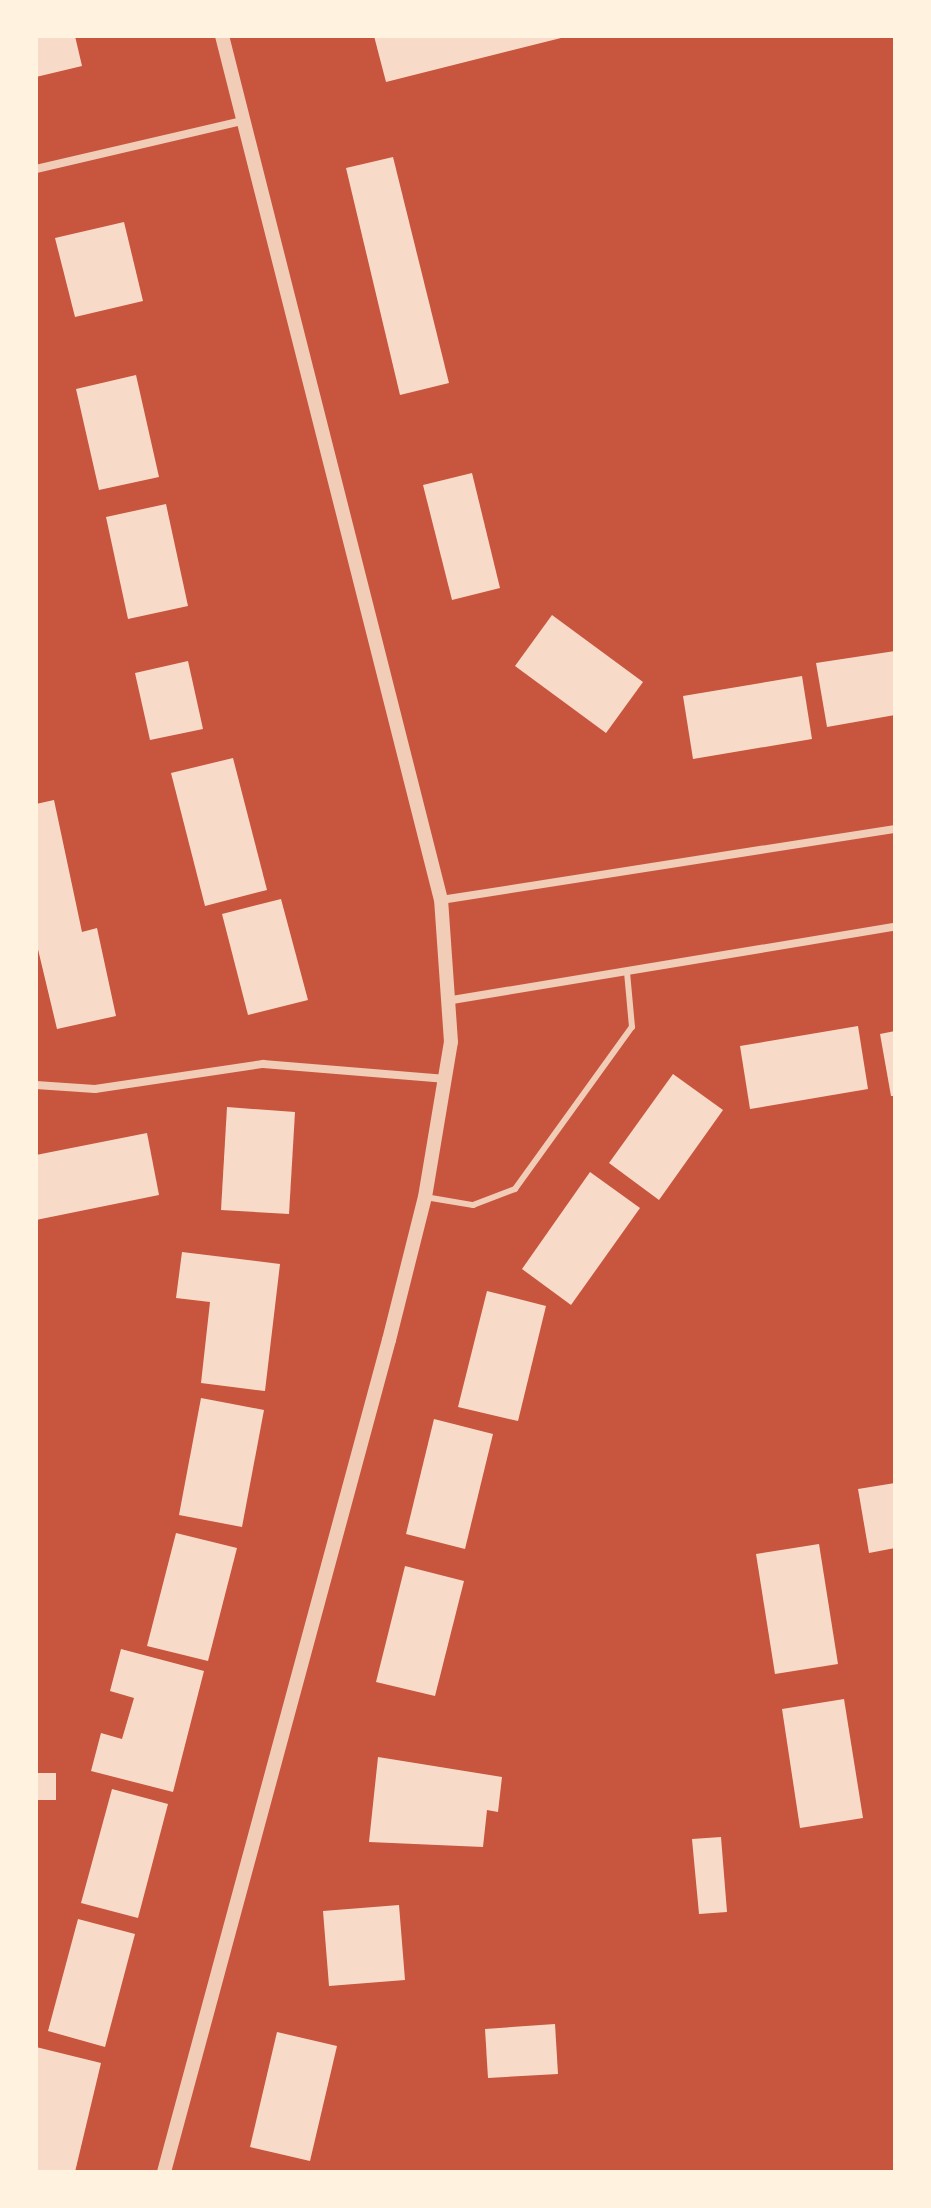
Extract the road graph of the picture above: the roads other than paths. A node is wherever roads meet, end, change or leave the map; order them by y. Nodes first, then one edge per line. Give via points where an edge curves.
1 (222, 36) edge
2 (243, 121) junction
3 (36, 169) edge
4 (895, 829) edge
5 (441, 900) junction
6 (895, 927) edge
7 (627, 972) junction
8 (452, 1000) junction
9 (446, 1079) junction
10 (36, 1085) edge
11 (425, 1197) junction
12 (164, 2172) edge

1 - 2 street
2 - 3 street
2 - 5 street
4 - 5 street
5 - 8 street
6 - 7 street
7 - 8 street
7 - 11 lane via 632,1027 515,1189 473,1205
8 - 9 street
9 - 10 street via 263,1064 95,1089
9 - 11 street
11 - 12 street

